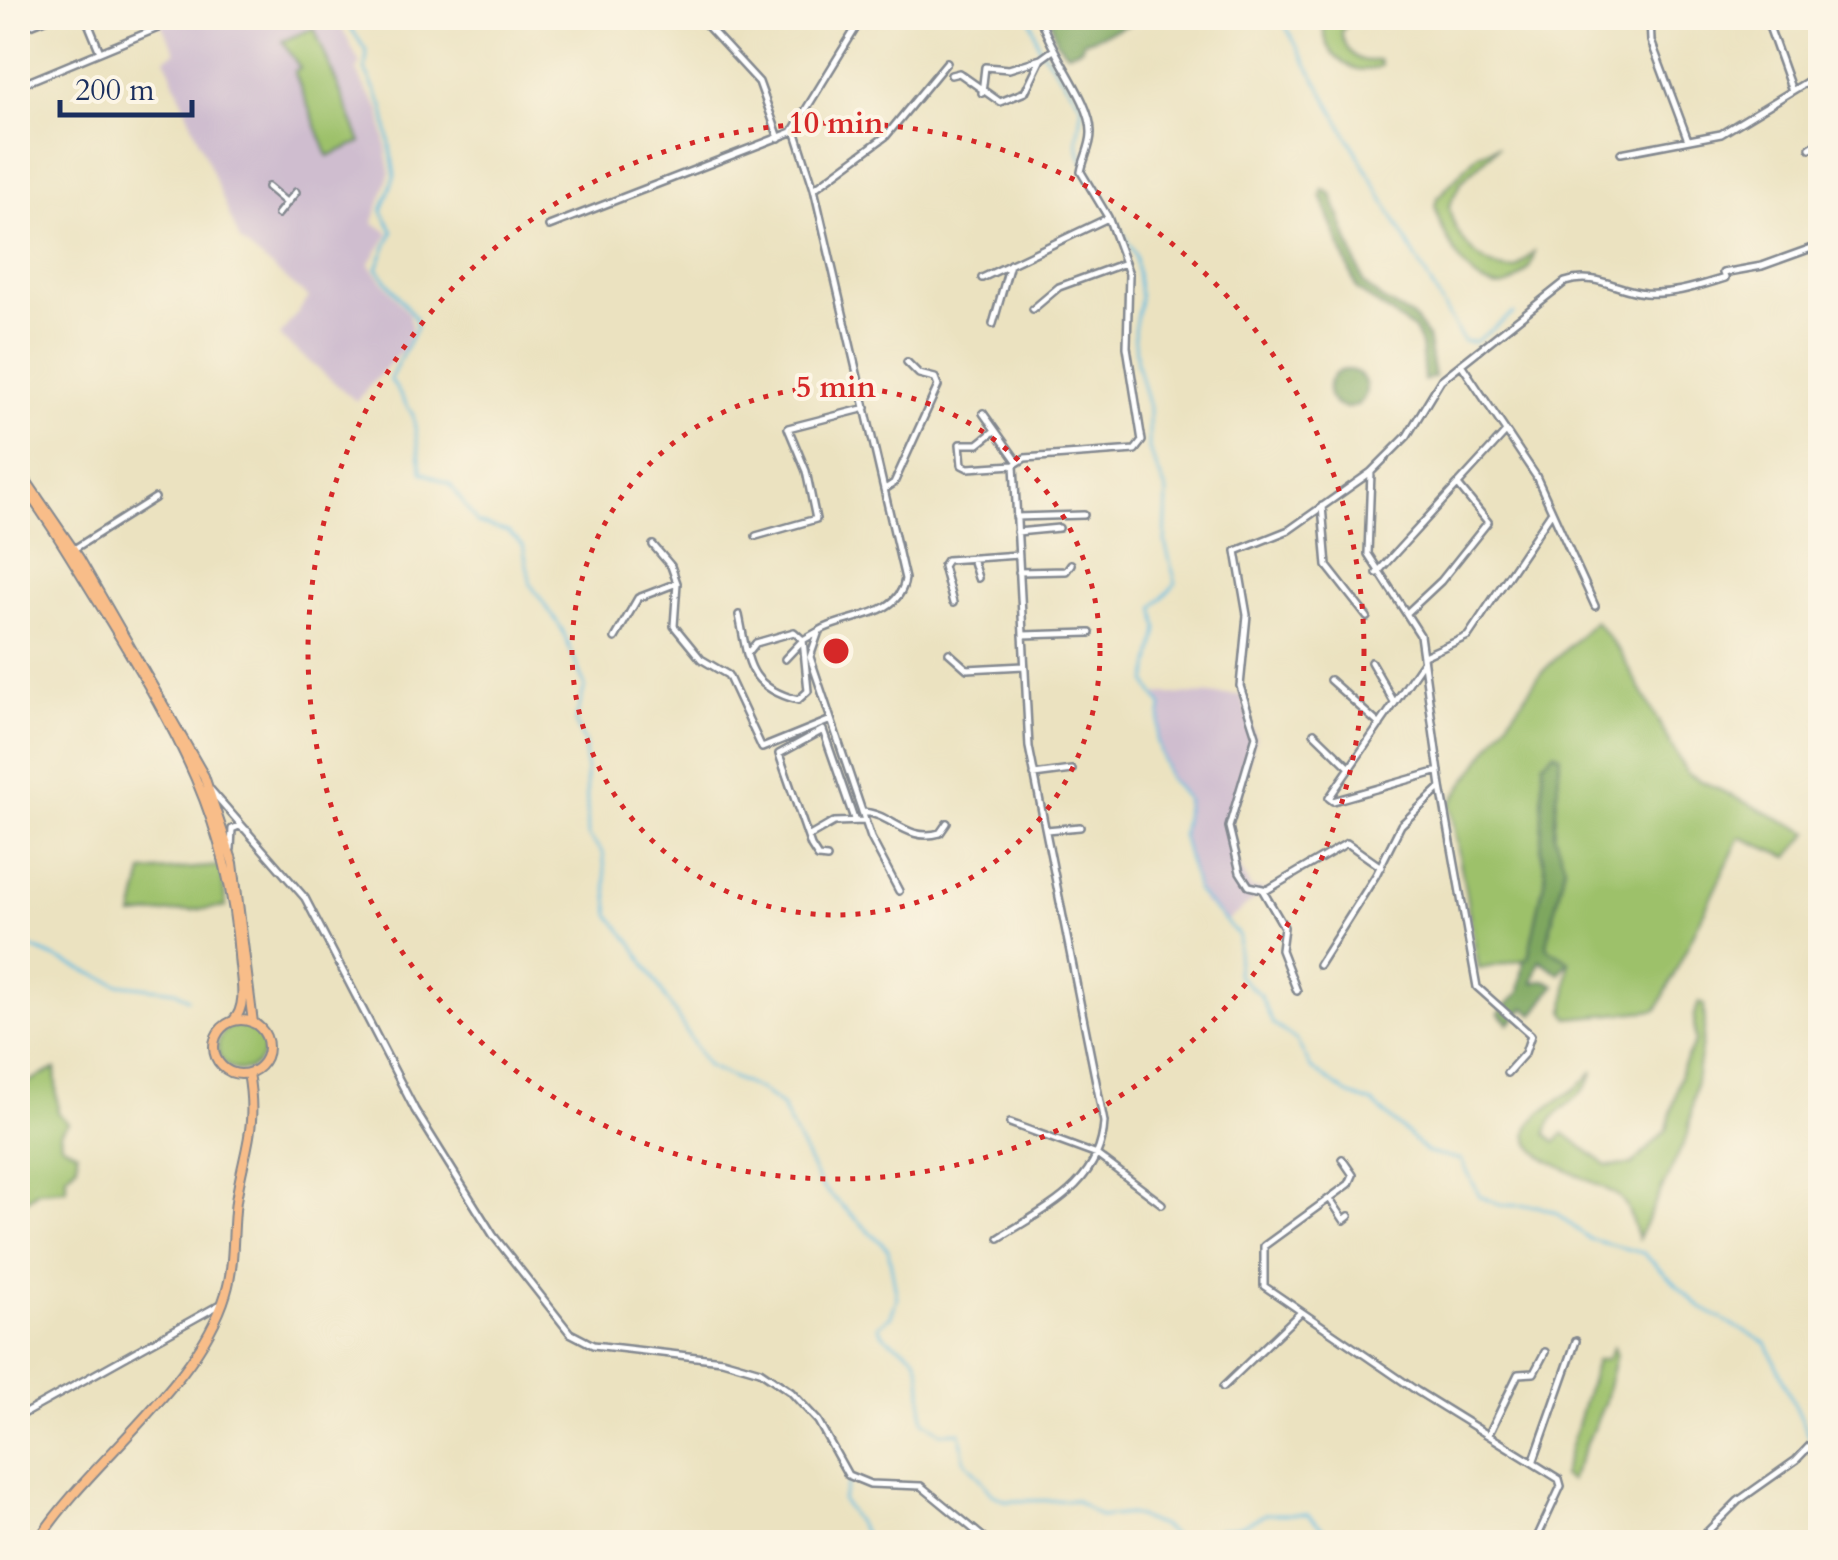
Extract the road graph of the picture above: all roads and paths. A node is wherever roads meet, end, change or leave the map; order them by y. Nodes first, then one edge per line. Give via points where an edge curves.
1 (48, 18) edge
2 (86, 18) edge
3 (700, 18) edge
4 (862, 18) edge
5 (1040, 18) edge
6 (1650, 18) edge
7 (1766, 18) edge
8 (158, 28) dead end
9 (18, 30) edge
10 (100, 52) junction
11 (1045, 55) junction
12 (948, 62) dead end
13 (951, 74) dead end
14 (1820, 74) edge
15 (18, 86) edge
16 (1792, 91) junction
17 (982, 93) junction
18 (795, 130) junction
19 (779, 139) junction
20 (1688, 140) junction
21 (1820, 142) edge
22 (1810, 148) dead end
23 (1621, 153) dead end
24 (268, 188) dead end
25 (814, 189) junction
26 (296, 192) dead end
27 (287, 203) junction
28 (278, 214) dead end
29 (1108, 218) junction
30 (549, 226) dead end
31 (1820, 245) edge
32 (1125, 263) junction
33 (1010, 264) junction
34 (982, 278) dead end
35 (1033, 309) dead end
36 (993, 324) dead end
37 (907, 362) dead end
38 (1460, 364) junction
39 (866, 408) junction
40 (982, 413) dead end
41 (993, 432) junction
42 (1505, 433) junction
43 (1015, 463) junction
44 (18, 469) edge
45 (1372, 472) junction
46 (18, 479) edge
47 (1458, 485) junction
48 (885, 490) junction
49 (155, 498) dead end
50 (1322, 506) junction
51 (1552, 512) junction
52 (1084, 516) dead end
53 (1016, 517) junction
54 (1059, 528) dead end
55 (1016, 532) junction
56 (756, 536) dead end
57 (653, 545) dead end
58 (74, 549) junction
59 (1018, 555) junction
60 (972, 558) junction
61 (1071, 564) dead end
62 (1019, 572) junction
63 (1377, 573) junction
64 (978, 578) dead end
65 (677, 583) junction
66 (667, 587) junction
67 (677, 592) junction
68 (953, 603) dead end
69 (1594, 606) dead end
70 (1408, 612) junction
71 (739, 615) dead end
72 (1367, 617) dead end
73 (819, 631) junction
74 (1090, 633) dead end
75 (1022, 635) junction
76 (615, 638) dead end
77 (802, 640) junction
78 (949, 653) dead end
79 (748, 655) junction
80 (1424, 658) junction
81 (785, 660) dead end
82 (1371, 662) dead end
83 (1024, 666) junction
84 (1330, 680) dead end
85 (1394, 703) junction
86 (831, 720) junction
87 (1380, 725) junction
88 (1314, 733) dead end
89 (1350, 767) junction
90 (1072, 770) dead end
91 (1438, 771) junction
92 (1034, 775) junction
93 (208, 787) junction
94 (1441, 787) junction
95 (862, 812) junction
96 (854, 819) junction
97 (865, 821) junction
98 (947, 823) dead end
99 (1080, 827) dead end
100 (1046, 830) junction
101 (254, 836) junction
102 (808, 838) junction
103 (231, 856) junction
104 (826, 858) dead end
105 (1380, 867) junction
106 (898, 891) dead end
107 (1263, 891) junction
108 (1319, 965) dead end
109 (1298, 991) dead end
110 (234, 1020) junction
111 (254, 1023) junction
112 (1506, 1072) dead end
113 (248, 1073) junction
114 (1010, 1123) dead end
115 (1097, 1155) junction
116 (1342, 1159) dead end
117 (1330, 1199) junction
118 (1162, 1204) dead end
119 (1350, 1216) dead end
120 (999, 1238) dead end
121 (222, 1304) junction
122 (1301, 1312) junction
123 (1576, 1341) dead end
124 (1544, 1352) dead end
125 (1223, 1387) dead end
126 (18, 1418) edge
127 (1489, 1435) junction
128 (1815, 1441) edge
129 (1534, 1463) junction
130 (36, 1542) edge
131 (989, 1542) edge
132 (1535, 1542) edge
133 (1697, 1542) edge

1 - 9 street
2 - 10 street
3 - 19 street via 759,82
4 - 18 street
5 - 11 street
6 - 20 street via 1651,40
7 - 16 street
8 - 10 street
10 - 15 street
11 - 17 street via 1024,92 1000,102
11 - 17 street via 1009,69 985,66
11 - 29 street via 1088,112 1091,140 1082,176
12 - 25 street via 886,136
13 - 17 street
14 - 16 street
16 - 20 street via 1721,134
18 - 19 street
18 - 25 street
19 - 30 street
20 - 23 street
21 - 22 street
24 - 27 street
25 - 39 street
26 - 27 street
27 - 28 street
29 - 32 street
29 - 33 street
31 - 38 street via 1676,293 1633,291 1587,278 1566,282
32 - 35 street via 1059,287
32 - 43 street via 1140,446
33 - 34 street
33 - 36 street
37 - 48 street via 938,386
38 - 42 street
38 - 45 street via 1436,384 1407,436
39 - 48 street
39 - 56 street via 790,426 816,519
40 - 41 street
41 - 43 street
41 - 43 street via 978,444 960,444 962,464
42 - 47 street
42 - 51 street
43 - 53 street
44 - 58 main road
45 - 50 street
45 - 63 street via 1367,550
46 - 110 main road via 126,648 208,800 237,933 242,1006
47 - 63 street
47 - 70 street via 1488,522
48 - 73 street via 903,590 885,607
49 - 58 street
50 - 72 street via 1327,566
50 - 107 street via 1235,554 1247,611 1240,686 1256,739 1229,830 1242,879
51 - 69 street
51 - 80 street via 1468,636
52 - 53 street
53 - 55 street
54 - 55 street
55 - 59 street
57 - 65 street
58 - 93 main road via 178,723
59 - 60 street
59 - 62 street
60 - 64 street
60 - 68 street via 944,563
61 - 62 street via 1066,570
62 - 75 street
63 - 70 street
65 - 66 street
65 - 67 street
66 - 67 street
66 - 76 street via 638,598
67 - 86 street via 674,626 701,659 728,675 762,748
70 - 80 street
71 - 79 street
73 - 77 street
73 - 86 street via 810,657
74 - 75 street
75 - 83 street
77 - 79 street via 792,632 756,643
77 - 79 street via 809,684 798,700 764,687
77 - 81 street
78 - 83 street via 967,669
80 - 85 street
80 - 91 street
82 - 85 street
83 - 92 street
84 - 87 street
85 - 87 street
86 - 95 street
87 - 89 street
88 - 89 street
89 - 91 street via 1329,796 1333,801
90 - 92 street
91 - 94 street
92 - 100 street
93 - 101 street
93 - 103 main road
94 - 105 street via 1405,820
94 - 112 street via 1478,986 1531,1036
95 - 97 street
95 - 98 street via 921,835 940,833
96 - 97 street
96 - 102 street via 816,829
96 - 102 street via 823,730 778,756
97 - 106 street
99 - 100 street
100 - 115 street via 1103,1105
101 - 103 street via 234,827
101 - 131 street via 308,903 415,1110 493,1235 570,1334 593,1345 722,1360 760,1371 784,1385 818,1421 848,1475 870,1484 921,1486
102 - 104 street via 816,855
103 - 111 main road
105 - 107 street via 1346,843
105 - 108 street
107 - 109 street via 1284,928 1281,952
110 - 111 main road
110 - 113 main road via 215,1038 215,1055 232,1072
111 - 113 main road via 268,1046 260,1066
113 - 121 main road via 254,1124
114 - 115 street
115 - 118 street
115 - 120 street via 1072,1191
116 - 117 street via 1353,1178
117 - 119 street via 1344,1220
117 - 122 street via 1262,1250 1266,1288
121 - 126 street
121 - 130 main road via 192,1364 98,1463
122 - 125 street
122 - 127 street
123 - 129 street
124 - 127 street via 1534,1373 1518,1374
127 - 129 street
128 - 133 street
129 - 132 street via 1562,1483

